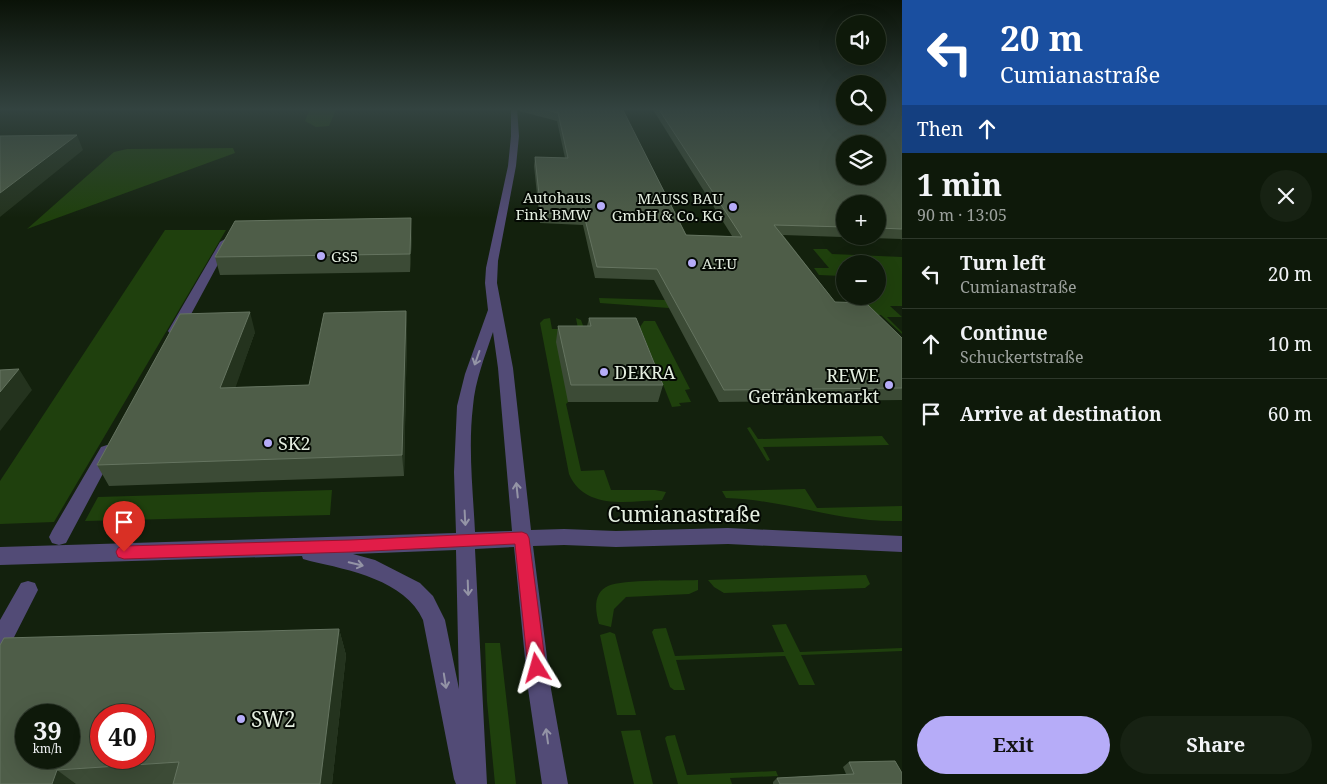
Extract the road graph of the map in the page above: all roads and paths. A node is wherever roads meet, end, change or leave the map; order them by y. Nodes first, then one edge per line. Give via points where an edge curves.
1 (513, 145) edge
2 (228, 237) edge
3 (493, 312) junction
4 (170, 340) edge
5 (116, 435) edge
6 (59, 537) dead end
7 (522, 538) junction
8 (467, 540) junction
9 (902, 544) edge
10 (292, 548) junction
11 (0, 556) edge
12 (28, 590) dead end
13 (0, 641) edge
14 (468, 784) edge
15 (474, 784) edge
16 (555, 784) edge

1 - 3 street via 507,192 492,258
2 - 4 street
7 -> 3 street via 509,402 500,336
3 -> 8 street via 465,406 463,472
5 - 6 street
7 - 8 street, Cumianastraße
7 - 9 street, Cumianastraße via 728,536
16 -> 7 street via 534,648
8 - 10 street, Cumianastraße
8 -> 15 street
10 - 11 street
10 -> 14 street via 368,566 413,590 426,603 436,626 446,689
12 - 13 street

